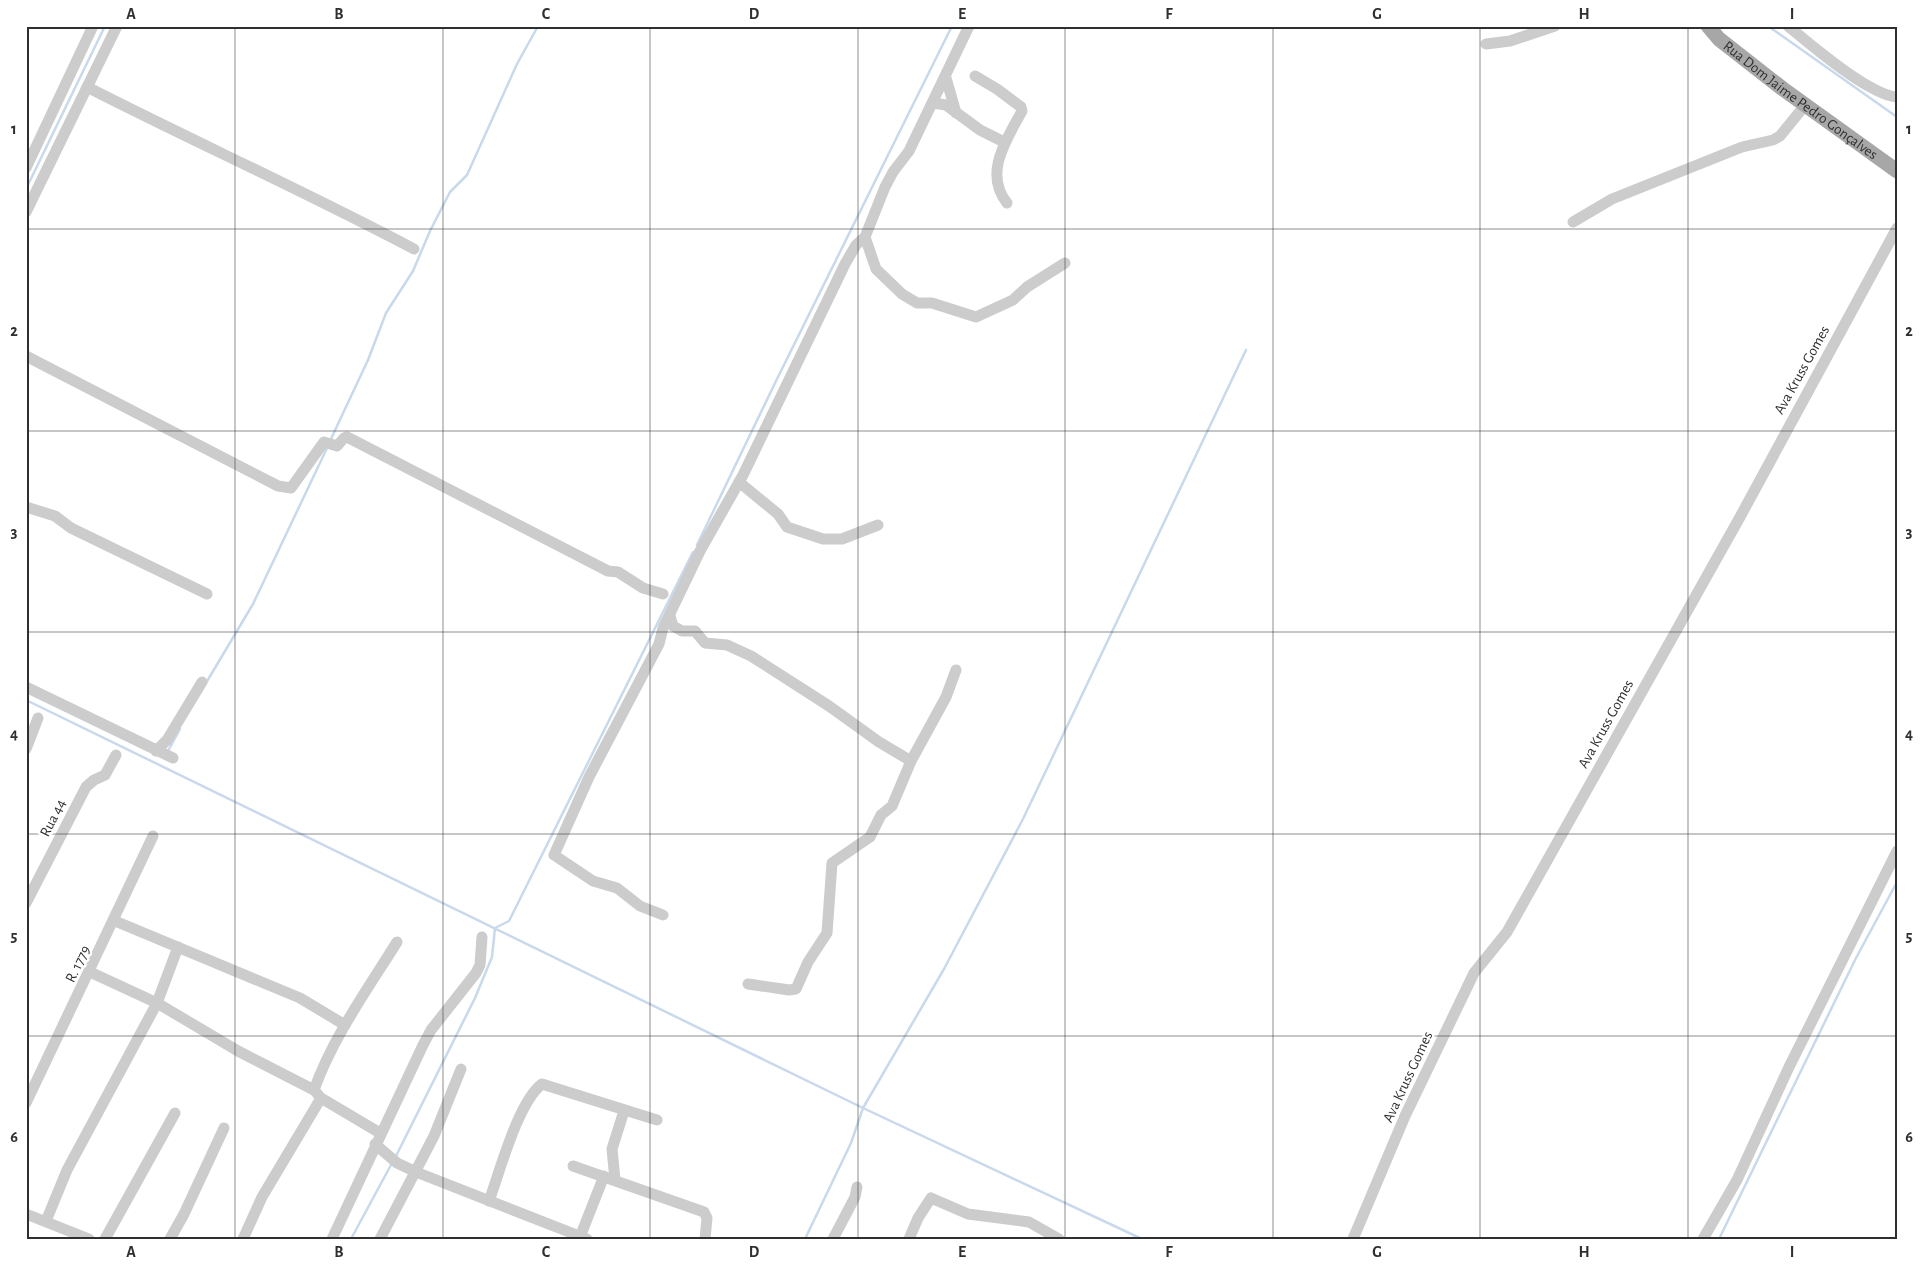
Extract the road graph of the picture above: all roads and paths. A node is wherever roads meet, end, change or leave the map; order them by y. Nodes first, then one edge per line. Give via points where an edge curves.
1 (93, 26) edge
2 (117, 26) edge
3 (969, 26) edge
4 (1555, 26) edge
5 (1708, 26) edge
6 (1788, 26) edge
7 (1486, 44) dead end
8 (975, 76) dead end
9 (946, 78) junction
10 (87, 87) junction
11 (1897, 97) edge
12 (933, 102) junction
13 (1806, 104) junction
14 (957, 115) junction
15 (1004, 142) junction
16 (26, 168) edge
17 (1897, 171) edge
18 (1007, 203) dead end
19 (26, 212) edge
20 (1573, 222) dead end
21 (1897, 228) edge
22 (866, 237) junction
23 (414, 249) dead end
24 (1065, 263) dead end
25 (26, 356) edge
26 (739, 482) junction
27 (26, 507) edge
28 (878, 526) dead end
29 (207, 594) dead end
30 (663, 594) dead end
31 (670, 616) junction
32 (956, 670) dead end
33 (202, 682) dead end
34 (26, 687) edge
35 (38, 718) dead end
36 (26, 749) edge
37 (116, 755) dead end
38 (911, 761) junction
39 (153, 836) dead end
40 (1897, 851) edge
41 (26, 876) edge
42 (38, 881) junction
43 (26, 903) edge
44 (663, 915) dead end
45 (115, 921) junction
46 (482, 937) dead end
47 (397, 942) dead end
48 (178, 947) junction
49 (90, 972) junction
50 (748, 984) dead end
51 (157, 1003) junction
52 (345, 1026) junction
53 (461, 1069) dead end
54 (318, 1094) junction
55 (27, 1101) edge
56 (624, 1111) junction
57 (175, 1113) dead end
58 (657, 1120) dead end
59 (224, 1128) dead end
60 (380, 1133) junction
61 (375, 1144) junction
62 (573, 1166) dead end
63 (416, 1172) junction
64 (604, 1176) junction
65 (615, 1180) junction
66 (857, 1187) dead end
67 (489, 1201) junction
68 (26, 1214) edge
69 (46, 1221) junction
70 (583, 1238) edge
71 (89, 1239) edge
72 (106, 1239) edge
73 (170, 1239) edge
74 (242, 1239) edge
75 (332, 1239) edge
76 (380, 1239) edge
77 (705, 1239) edge
78 (833, 1239) edge
79 (909, 1239) edge
80 (1059, 1239) edge
81 (1353, 1239) edge
82 (1703, 1239) edge

1 - 16 street
2 - 10 street
3 - 9 street
4 - 7 street via 1510,41
5 - 13 main road, Rua Dom Jaime Pedro Gonçalves via 1719,39
6 - 11 street via 1879,91
8 - 15 street via 1021,107 1022,111
9 - 12 street
9 - 14 street
10 - 19 street
10 - 23 street
12 - 14 street via 946,105
12 - 22 street via 909,151 885,188
13 - 17 main road, Rua Dom Jaime Pedro Gonçalves
13 - 20 street via 1786,130 1773,140 1742,147 1612,199
14 - 15 street
15 - 18 street via 996,179 1000,194
21 - 81 street, Ava Kruss Gomes via 1740,517 1507,932 1474,973 1405,1116
22 - 24 street via 876,269 902,294 917,303 932,303 976,317 1013,300
22 - 26 street via 856,245 845,264
25 - 30 street via 278,486 291,488 324,442 337,446 347,437 600,567
26 - 28 street via 778,514 787,527 822,539 842,539
26 - 31 street via 700,551
27 - 29 street via 55,516 71,528
31 - 38 street via 673,626 682,631 694,631 705,643 727,645 751,656
31 - 44 street via 659,644 583,789 554,855 593,881 617,888 640,906
32 - 38 street via 946,697
33 - 34 street via 168,740 164,754
35 - 36 street
37 - 42 street, Rua 44 via 105,776 86,787
38 - 50 street via 892,806 881,815 870,836 832,863 827,933 808,962 796,989
39 - 45 street, R. 1779
40 - 82 street via 1793,1058 1737,1180
41 - 42 street
42 - 43 street, Rua 44
45 - 48 street
45 - 49 street, R. 1779
46 - 60 street via 480,965 476,973 431,1030
47 - 52 street
48 - 51 street
48 - 52 street via 300,998
49 - 51 street
49 - 55 street, R. 1779
51 - 54 street
51 - 69 street via 67,1170
52 - 54 street via 320,1073
53 - 63 street
54 - 60 street
54 - 74 street
56 - 58 street
56 - 65 street via 612,1149
56 - 67 street via 542,1084 533,1090 513,1133
57 - 72 street
59 - 73 street
60 - 61 street
61 - 63 street via 394,1161
61 - 75 street
62 - 64 street
63 - 67 street
63 - 76 street
64 - 65 street
64 - 70 street
65 - 77 street via 704,1212
66 - 78 street
67 - 70 street
68 - 69 street
69 - 71 street
79 - 80 street via 931,1198 968,1214 1029,1222

